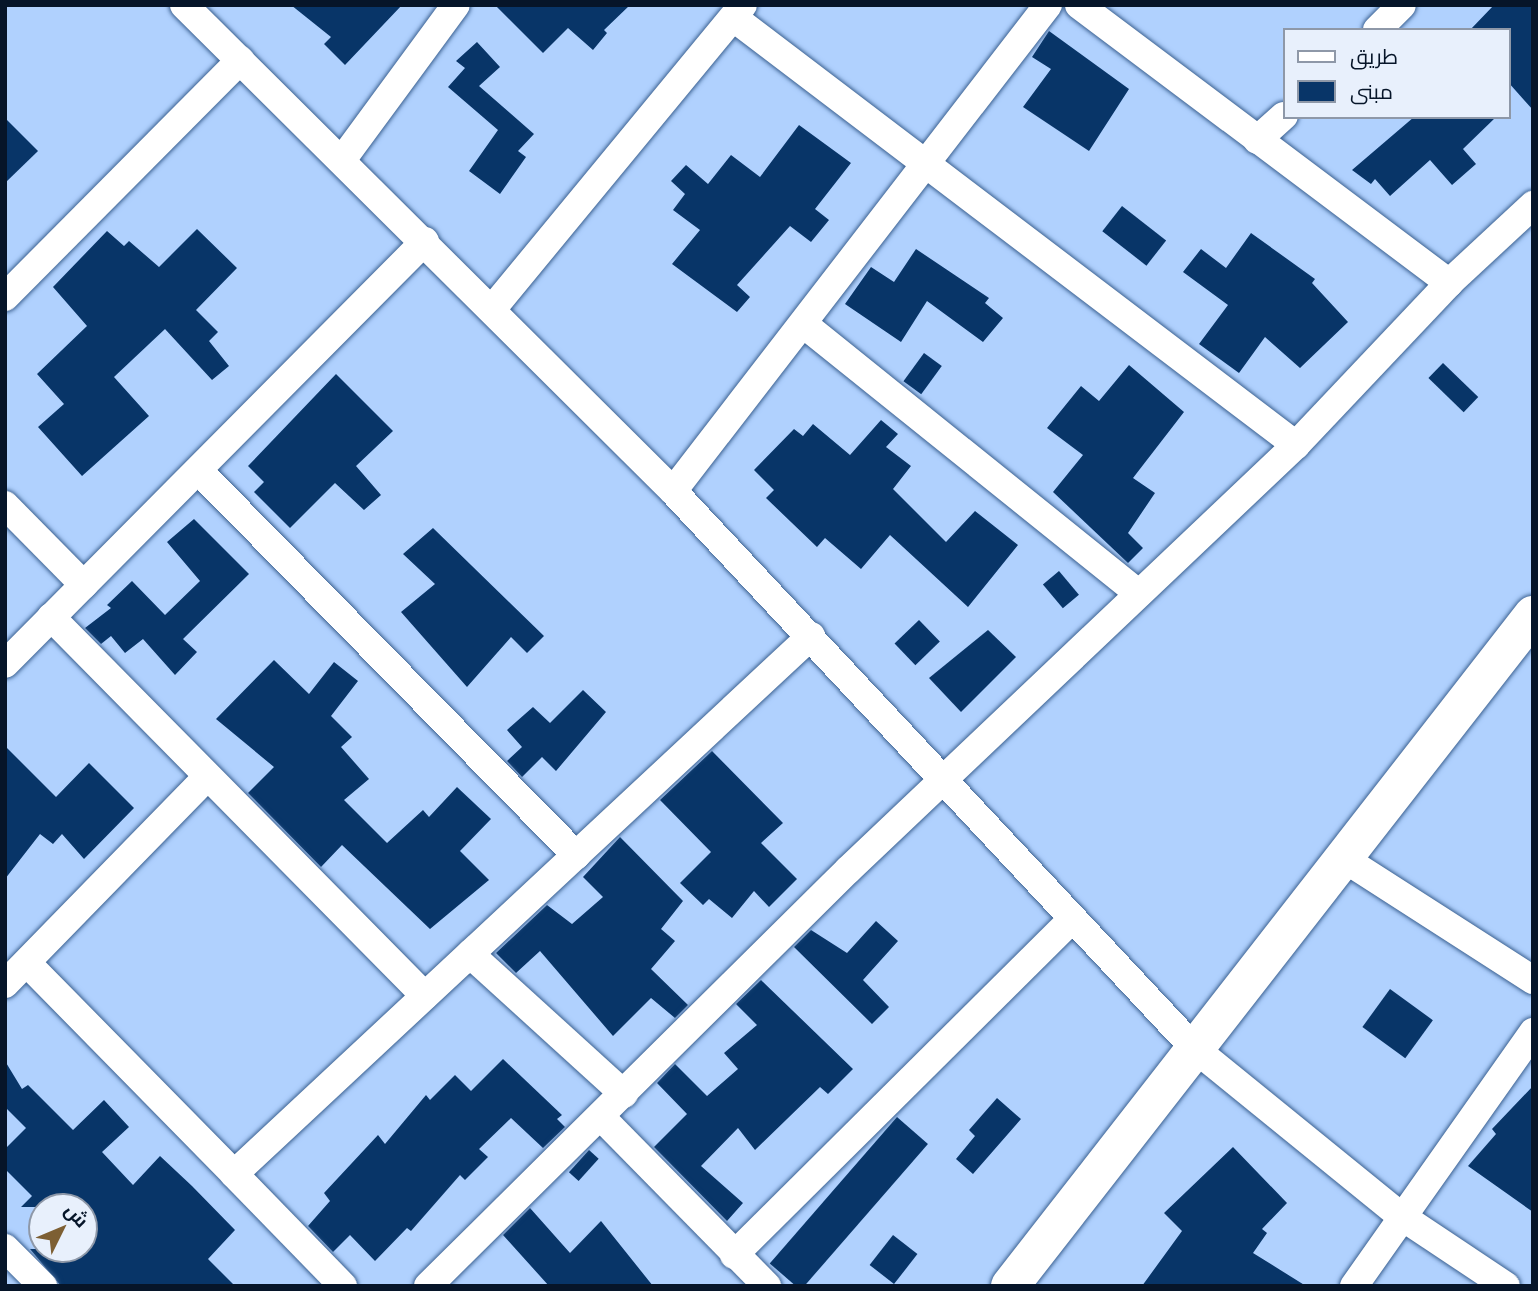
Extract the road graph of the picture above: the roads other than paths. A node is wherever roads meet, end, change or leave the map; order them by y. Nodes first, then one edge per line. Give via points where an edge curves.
1 (184, 5) edge
2 (456, 5) edge
3 (1048, 5) edge
4 (1079, 5) edge
5 (1402, 5) edge
6 (739, 12) edge
7 (1379, 28) edge
8 (240, 60) junction
9 (1282, 118) edge
10 (1257, 140) junction
11 (342, 160) junction
12 (927, 160) junction
13 (1533, 205) edge
14 (425, 241) junction
15 (1449, 283) junction
16 (5, 297) edge
17 (493, 308) junction
18 (806, 326) junction
19 (1296, 445) junction
20 (198, 470) junction
21 (673, 491) junction
22 (5, 505) edge
23 (84, 585) junction
24 (1139, 594) junction
25 (1533, 615) edge
26 (51, 617) junction
27 (811, 636) junction
28 (5, 664) edge
29 (205, 779) junction
30 (944, 782) junction
31 (576, 855) junction
32 (1343, 858) junction
33 (1071, 920) junction
34 (470, 954) junction
35 (27, 963) junction
36 (1533, 980) edge
37 (5, 984) edge
38 (425, 996) junction
39 (1533, 1032) edge
40 (1194, 1048) junction
41 (624, 1094) junction
42 (601, 1116) junction
43 (234, 1174) junction
44 (1401, 1216) junction
45 (5, 1248) edge
46 (734, 1255) junction
47 (43, 1286) edge
48 (343, 1286) edge
49 (428, 1286) edge
50 (767, 1286) edge
51 (1010, 1286) edge
52 (1354, 1286) edge
53 (1506, 1286) edge

1 - 8 street
2 - 11 street
3 - 12 street
4 - 10 street
5 - 7 street
6 - 12 street
6 - 17 street
8 - 11 street
8 - 16 street
9 - 10 street
10 - 15 street
11 - 14 street
12 - 18 street
12 - 19 street
13 - 15 street
14 - 17 street
14 - 20 street
15 - 19 street
17 - 21 street
18 - 21 street
18 - 24 street
19 - 24 street
20 - 23 street
20 - 31 street
21 - 27 street
22 - 23 street
23 - 26 street
24 - 30 street
25 - 32 main road
26 - 28 street
26 - 29 street
27 - 30 street
27 - 31 street
29 - 35 street
29 - 38 street
30 - 33 street
30 - 41 street via 848,870
31 - 34 street
32 - 36 street
32 - 40 main road
33 - 40 street
33 - 46 street
34 - 38 street
34 - 41 street
35 - 37 street
35 - 43 street
38 - 43 street
39 - 44 street
40 - 44 street
40 - 51 main road
41 - 42 street
42 - 46 street
42 - 49 street
43 - 48 street
44 - 52 street
44 - 53 street
45 - 47 street
46 - 50 street

